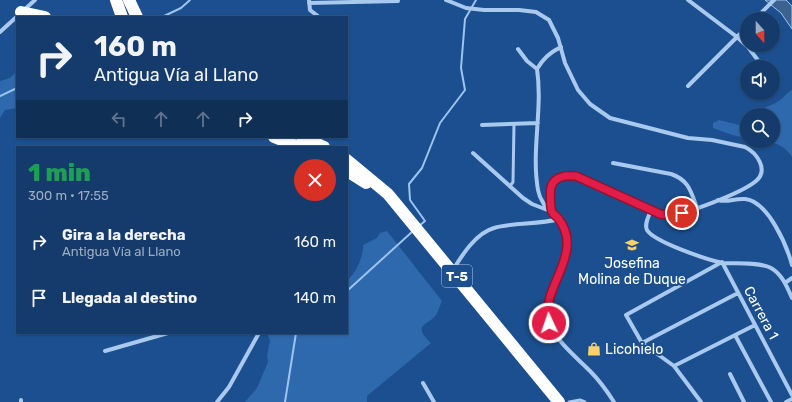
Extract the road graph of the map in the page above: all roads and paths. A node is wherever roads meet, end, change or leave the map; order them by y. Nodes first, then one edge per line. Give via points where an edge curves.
1 (35, 0) edge
2 (116, 0) edge
3 (129, 0) edge
4 (446, 0) edge
5 (688, 0) edge
6 (774, 0) edge
7 (398, 1) dead end
8 (309, 2) edge
9 (21, 12) junction
10 (763, 12) edge
11 (17, 16) edge
12 (41, 16) edge
13 (122, 16) edge
14 (137, 16) edge
15 (318, 16) edge
16 (16, 17) edge
17 (0, 32) edge
18 (740, 34) edge
19 (737, 37) junction
20 (561, 47) junction
21 (518, 49) dead end
22 (758, 60) edge
23 (537, 70) junction
24 (688, 86) dead end
25 (538, 122) junction
26 (514, 124) junction
27 (482, 125) dead end
28 (276, 138) edge
29 (304, 138) edge
30 (296, 146) edge
31 (322, 146) edge
32 (473, 153) dead end
33 (348, 161) edge
34 (613, 163) dead end
35 (348, 172) edge
36 (510, 186) junction
37 (717, 200) junction
38 (697, 208) junction
39 (651, 210) junction
40 (552, 212) junction
41 (559, 219) junction
42 (722, 262) junction
43 (792, 265) edge
44 (452, 270) junction
45 (792, 278) edge
46 (785, 283) junction
47 (790, 290) edge
48 (738, 293) junction
49 (792, 298) edge
50 (755, 325) junction
51 (164, 334) edge
52 (258, 334) edge
53 (735, 335) junction
54 (642, 342) junction
55 (105, 351) dead end
56 (674, 366) junction
57 (730, 374) dead end
58 (423, 383) dead end
59 (792, 395) edge
60 (792, 399) edge
61 (217, 402) edge
62 (434, 402) edge
63 (551, 402) edge
64 (559, 402) edge
65 (569, 402) edge
66 (585, 402) edge
67 (614, 402) edge
68 (701, 402) edge
69 (744, 402) edge
70 (771, 402) edge
71 (786, 402) edge

1 - 9 street
2 - 13 highway
3 - 14 highway
4 - 20 street via 466,8 536,12 549,20
5 - 19 street
6 - 10 street
7 - 8 street
8 - 15 street via 310,10
9 - 11 street
9 - 12 highway
16 - 17 street
18 - 19 street
19 - 22 street
19 - 24 street
20 - 23 street via 543,59
20 - 37 street via 565,63 578,90 590,104 610,118 688,138 733,144 753,151 761,170 757,180
21 - 23 street
23 - 25 street via 540,89
25 - 26 street
25 - 40 street via 538,192 542,203
26 - 27 street
26 - 36 lane via 513,182
28 - 30 highway
29 - 31 highway
32 - 36 street
33 - 44 highway, T-5 via 388,194
34 - 38 street via 676,176 689,185
35 - 63 highway, T-5 via 362,180 398,214
36 - 40 street via 532,204
37 - 38 street
37 - 43 street via 724,202 746,199 758,206 777,227
38 - 39 street via 666,215
39 - 40 street via 576,176 566,175 556,180 551,187
39 - 42 street via 646,225 648,231 684,251
40 - 41 street
41 - 44 street via 545,223 494,228 475,242
41 - 67 street via 567,236 567,249 548,300 546,313 549,323 570,351 592,372
42 - 46 street via 770,267
42 - 48 street, Carrera 1
42 - 54 street via 626,315
44 - 64 highway, T-5
45 - 46 street
46 - 47 street
47 - 49 street
48 - 50 street, Carrera 1
48 - 54 street
50 - 53 street
50 - 59 street, Carrera 1
51 - 55 street
52 - 61 street via 229,388
53 - 56 street
53 - 70 street
54 - 56 street
56 - 68 street
57 - 69 street
58 - 62 street
60 - 71 street
65 - 66 lane

